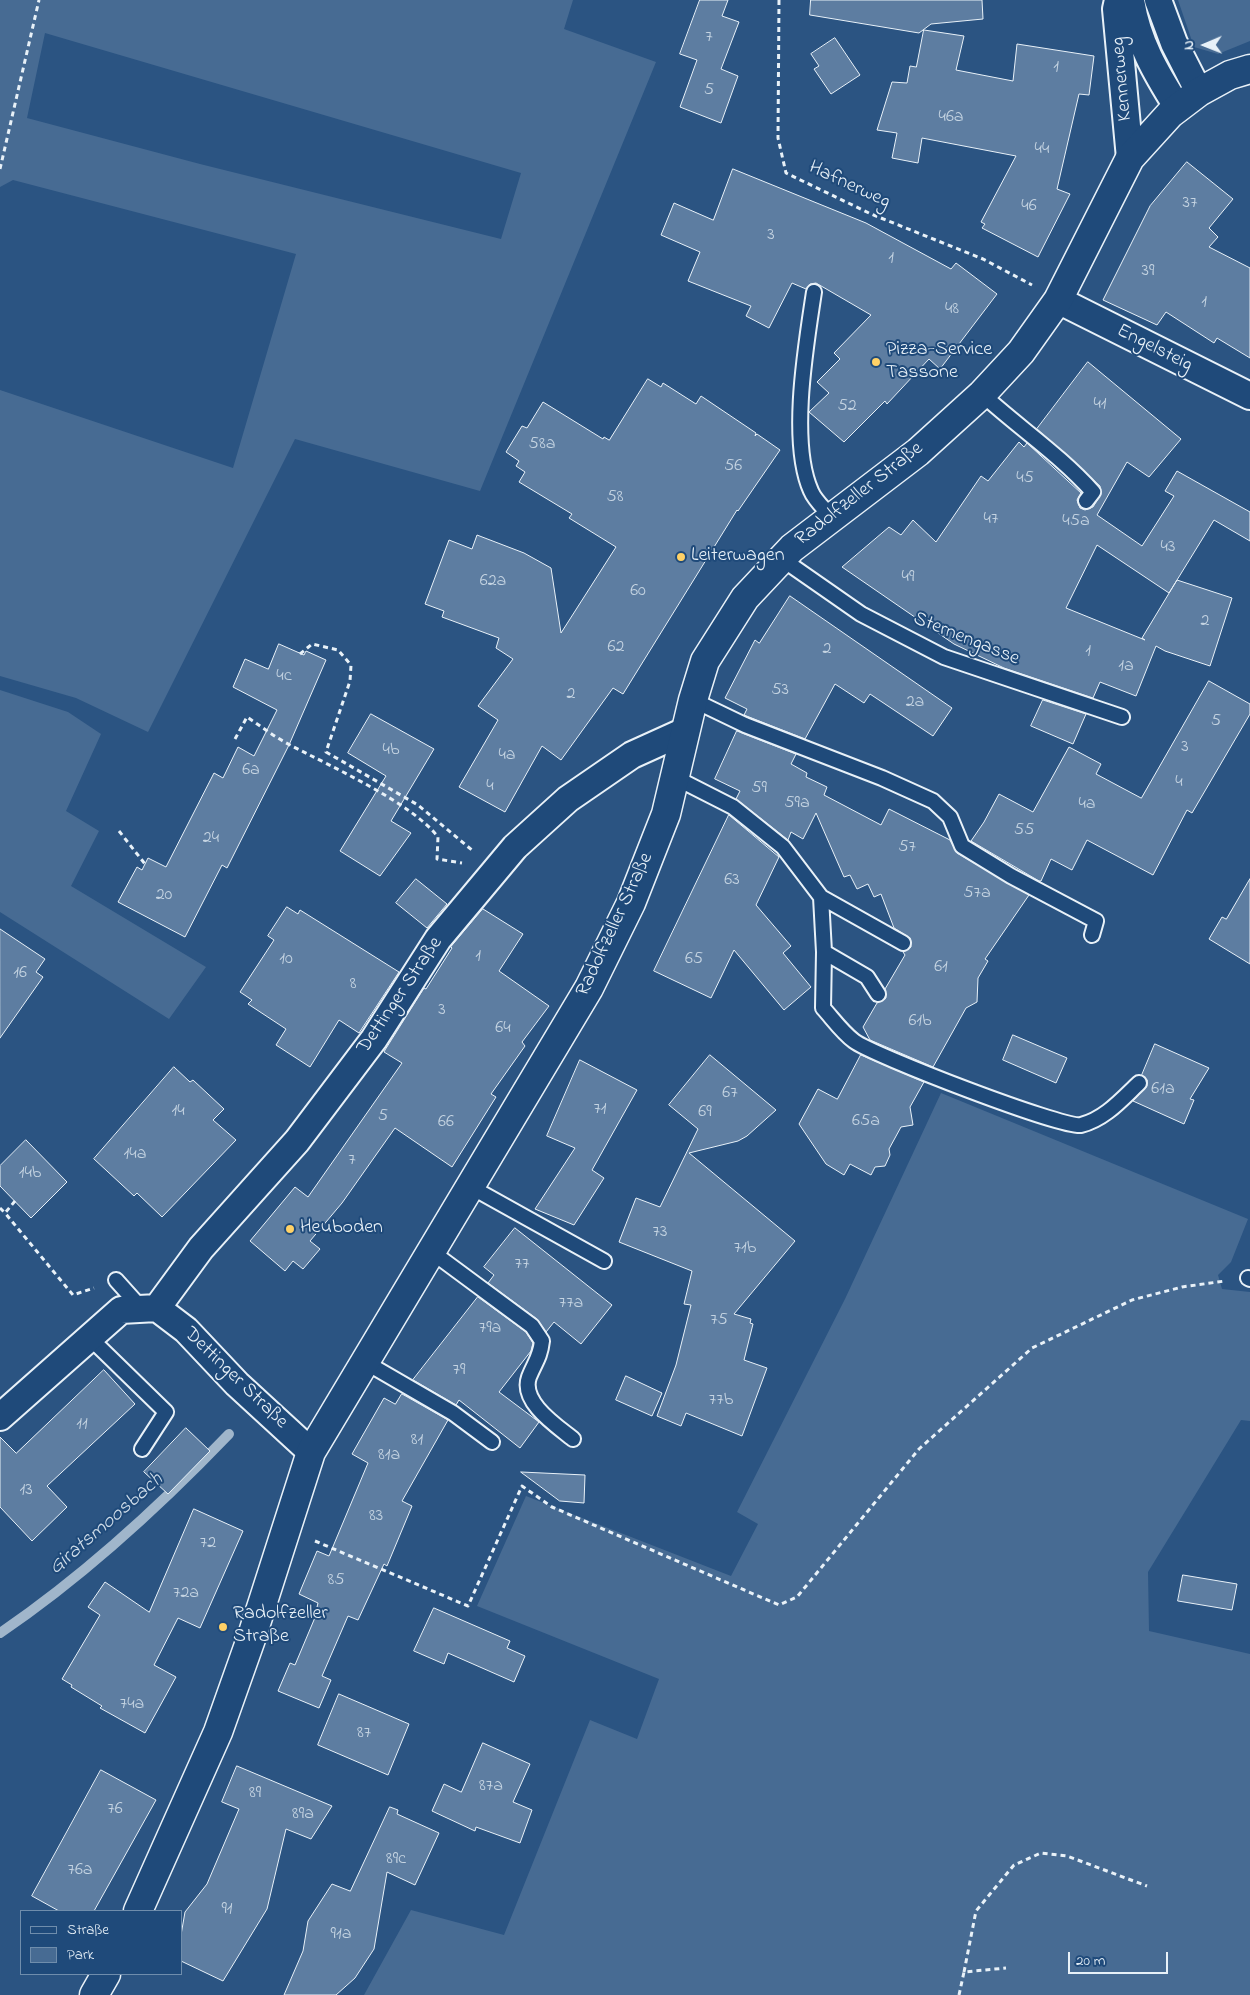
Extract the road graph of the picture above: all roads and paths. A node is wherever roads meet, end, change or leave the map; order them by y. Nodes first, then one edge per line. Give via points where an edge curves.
1 (39, 0) edge
2 (779, 0) edge
3 (1118, 0) edge
4 (1131, 0) edge
5 (1158, 0) edge
6 (1250, 69) edge
7 (1199, 92) junction
8 (1178, 108) junction
9 (1130, 158) junction
10 (0, 169) edge
11 (814, 292) dead end
12 (1058, 300) junction
13 (982, 394) junction
14 (1250, 396) edge
15 (1086, 501) dead end
16 (832, 518) junction
17 (782, 559) junction
18 (300, 654) dead end
19 (693, 700) junction
20 (1122, 718) dead end
21 (685, 731) junction
22 (235, 739) dead end
23 (676, 778) junction
24 (119, 831) dead end
25 (145, 864) dead end
26 (494, 871) junction
27 (822, 897) junction
28 (1092, 936) dead end
29 (903, 943) dead end
30 (824, 952) junction
31 (878, 994) dead end
32 (1138, 1082) dead end
33 (470, 1187) junction
34 (15, 1201) dead end
35 (0, 1208) edge
36 (5, 1213) junction
37 (432, 1252) junction
38 (604, 1261) dead end
39 (1249, 1279) edge
40 (116, 1280) joint
41 (149, 1308) junction
42 (89, 1338) junction
43 (366, 1362) junction
44 (0, 1417) edge
45 (573, 1440) dead end
46 (492, 1442) dead end
47 (142, 1449) dead end
48 (311, 1452) junction
49 (286, 1529) junction
50 (1147, 1886) dead end
51 (138, 1910) edge
52 (1006, 1968) dead end
53 (964, 1972) junction
54 (105, 1975) edge
55 (94, 1995) edge
56 (959, 1995) edge

1 - 10 path
2 - 12 path, Hafnerweg via 778,138 786,173 870,214 983,259
3 - 9 street, Kennerweg via 1116,9
4 - 8 street, Kennerweg via 1134,23 1149,61
5 - 7 street via 1174,43
6 - 7 main road, Radolfzeller Straße via 1230,75
7 - 8 main road, Radolfzeller Straße
8 - 9 main road, Radolfzeller Straße
9 - 12 main road, Radolfzeller Straße
11 - 16 lane via 804,355 800,445 811,492
12 - 13 main road, Radolfzeller Straße via 1021,352
12 - 14 street, Engelsteig
13 - 15 lane via 1073,470 1093,492
13 - 16 main road, Radolfzeller Straße via 918,452
16 - 17 main road, Radolfzeller Straße
17 - 19 main road, Radolfzeller Straße via 745,598 705,661
17 - 20 lane, Sternengasse via 861,614 944,657
18 - 26 path via 312,644 338,650 351,665 350,681 326,752 418,805
19 - 21 main road, Radolfzeller Straße
19 - 28 lane via 745,725 933,801 950,817 962,846 1096,921
21 - 23 main road, Radolfzeller Straße
21 - 26 street, Dettinger Straße via 632,755 568,799 514,848
22 - 26 path via 247,717 428,824 438,837 436,859
23 - 27 lane via 733,807 783,847
23 - 33 main road, Radolfzeller Straße via 666,814 631,904 606,956
24 - 25 path
26 - 41 street, Dettinger Straße via 438,939 374,1039 297,1141
27 - 29 lane
27 - 30 lane
30 - 31 lane via 867,977
30 - 32 lane via 823,1008 854,1042 964,1088 1080,1126 1108,1112
33 - 37 main road, Radolfzeller Straße
33 - 38 lane
34 - 36 path
35 - 36 path
36 - 40 path via 73,1295
37 - 43 main road, Radolfzeller Straße
37 - 45 lane via 532,1326 542,1341 540,1356 528,1378 528,1392 540,1413
39 - 49 path via 1182,1287 1132,1300 1032,1348 919,1449 796,1596 780,1605 552,1507 522,1486 468,1606
40 - 41 lane
41 - 42 street via 121,1310
41 - 48 street, Dettinger Straße via 186,1330 237,1384
42 - 44 street
42 - 47 lane via 166,1412
43 - 46 lane via 453,1413
43 - 48 main road, Radolfzeller Straße
48 - 49 main road, Radolfzeller Straße
49 - 51 main road, Radolfzeller Straße via 218,1732
50 - 53 path via 1067,1856 1041,1853 1014,1865 976,1911
52 - 53 path
53 - 56 path
54 - 55 main road

